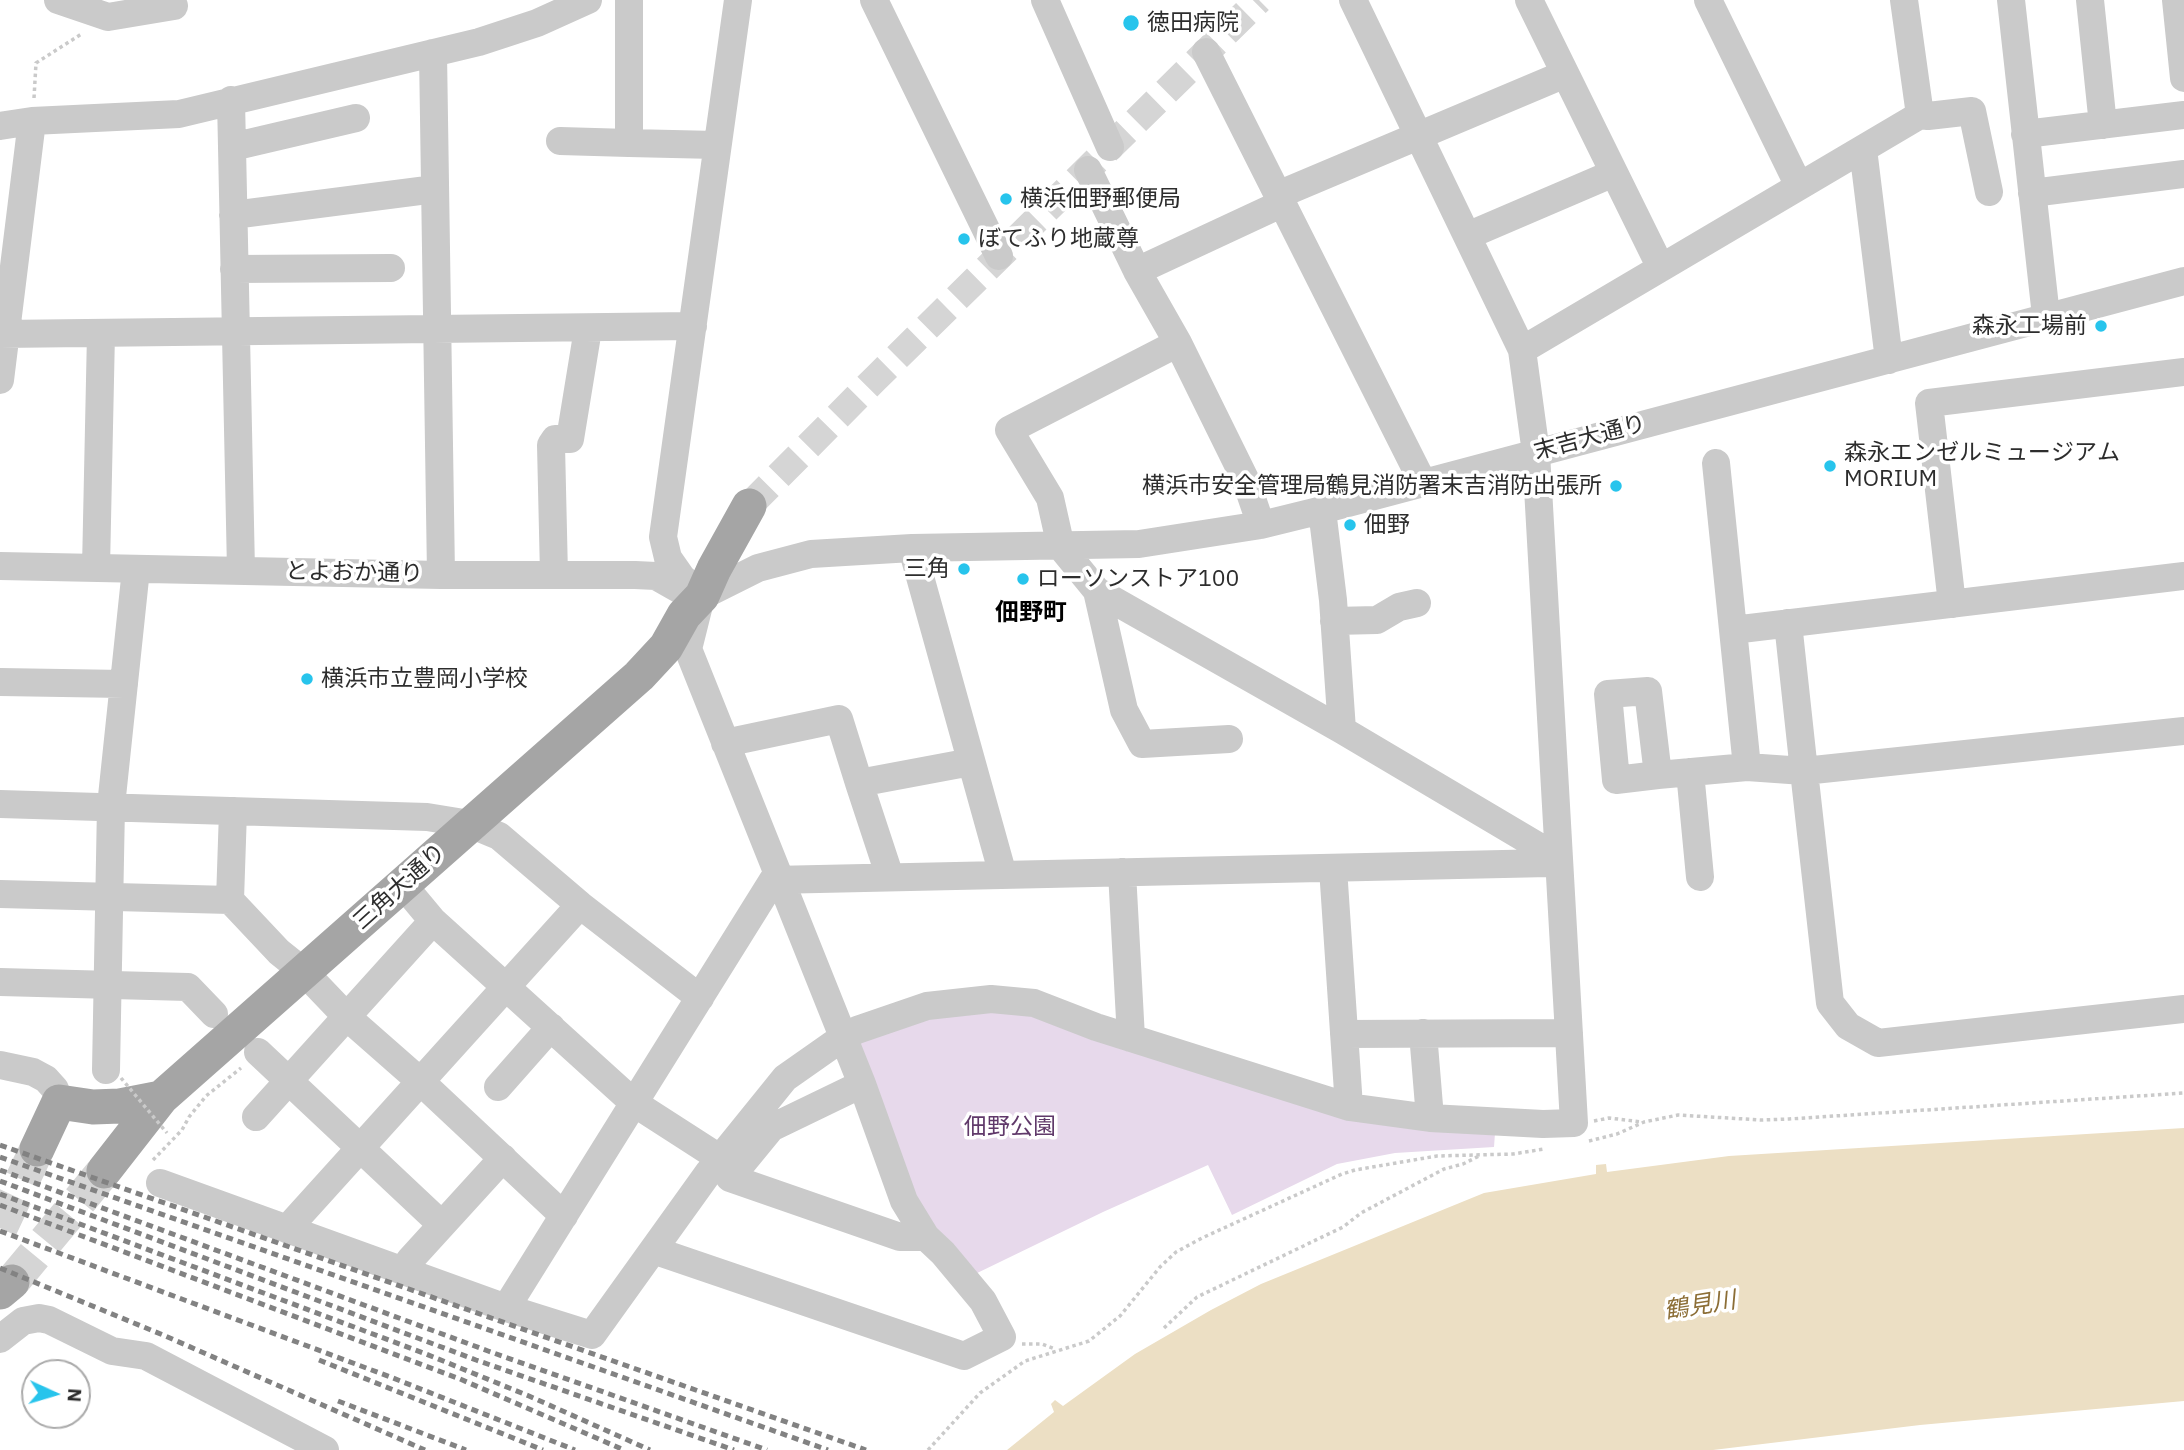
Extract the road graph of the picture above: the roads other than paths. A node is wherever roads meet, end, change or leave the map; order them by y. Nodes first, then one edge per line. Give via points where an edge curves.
1 (58, 0) edge
2 (588, 0) edge
3 (629, 0) edge
4 (738, 0) edge
5 (874, 0) edge
6 (1045, 0) edge
7 (1353, 0) edge
8 (1529, 0) edge
9 (1708, 0) edge
10 (1904, 0) edge
11 (2011, 0) edge
12 (2090, 0) edge
13 (174, 6) dead end
14 (537, 11) edge
15 (2179, 14) edge
16 (433, 52) junction
17 (1206, 52) dead end
18 (1566, 74) junction
19 (2184, 78) edge
20 (231, 100) junction
21 (1920, 115) junction
22 (2184, 115) edge
23 (356, 118) dead end
24 (32, 121) junction
25 (2104, 125) junction
26 (0, 126) edge
27 (2025, 134) junction
28 (1418, 135) junction
29 (560, 141) dead end
30 (629, 143) junction
31 (716, 145) junction
32 (232, 147) junction
33 (1110, 147) dead end
34 (1864, 149) junction
35 (1088, 170) dead end
36 (1614, 173) junction
37 (2184, 174) edge
38 (1799, 186) junction
39 (435, 188) junction
40 (1989, 192) dead end
41 (2032, 194) junction
42 (1281, 199) junction
43 (233, 215) junction
44 (1467, 236) junction
45 (999, 256) dead end
46 (391, 268) dead end
47 (1661, 268) junction
48 (234, 269) junction
49 (1137, 271) junction
50 (2184, 282) edge
51 (2046, 316) junction
52 (693, 326) junction
53 (437, 329) junction
54 (588, 329) junction
55 (236, 332) junction
56 (101, 333) junction
57 (3, 334) edge
58 (1178, 343) junction
59 (1522, 350) junction
60 (1888, 360) junction
61 (2184, 373) edge
62 (0, 380) edge
63 (1536, 453) junction
64 (1716, 463) dead end
65 (1423, 483) junction
66 (749, 506) tunnel mouth
67 (1322, 510) junction
68 (1261, 525) junction
69 (1061, 547) junction
70 (912, 548) junction
71 (0, 566) edge
72 (96, 568) junction
73 (136, 569) junction
74 (241, 570) junction
75 (441, 575) junction
76 (554, 575) junction
77 (2184, 576) edge
78 (1097, 591) junction
79 (702, 596) junction
80 (1417, 603) dead end
81 (1952, 604) junction
82 (1334, 621) junction
83 (1788, 623) junction
84 (1733, 630) junction
85 (0, 682) edge
86 (124, 684) junction
87 (1342, 730) junction
88 (2184, 731) edge
89 (1229, 739) dead end
90 (725, 743) junction
91 (971, 762) junction
92 (1747, 767) junction
93 (1804, 771) junction
94 (1690, 772) junction
95 (1658, 775) dead end
96 (859, 783) junction
97 (0, 804) edge
98 (111, 806) junction
99 (233, 811) junction
100 (470, 824) junction
101 (1558, 858) junction
102 (1334, 868) junction
103 (1122, 872) junction
104 (1003, 875) junction
105 (890, 877) junction
106 (1700, 877) dead end
107 (778, 879) junction
108 (403, 885) junction
109 (0, 894) edge
110 (108, 897) junction
111 (230, 900) junction
112 (580, 905) junction
113 (433, 921) junction
114 (304, 972) junction
115 (0, 982) edge
116 (106, 984) junction
117 (507, 988) junction
118 (700, 998) junction
119 (2184, 1009) edge
120 (214, 1014) dead end
121 (347, 1017) junction
122 (551, 1027) junction
123 (1423, 1033) junction
124 (1569, 1033) junction
125 (1344, 1034) junction
126 (842, 1038) junction
127 (1131, 1038) junction
128 (258, 1052) road end
129 (0, 1065) edge
130 (113, 1074) road end
131 (289, 1081) junction
132 (421, 1082) junction
133 (862, 1084) junction
134 (498, 1087) dead end
135 (59, 1102) junction
136 (634, 1104) junction
137 (173, 1105) junction
138 (1349, 1107) junction
139 (256, 1118) dead end
140 (1430, 1118) junction
141 (362, 1148) junction
142 (37, 1149) tunnel mouth
143 (503, 1157) junction
144 (721, 1159) junction
145 (104, 1171) tunnel mouth
146 (152, 1175) road end
147 (564, 1216) junction
148 (441, 1224) junction
149 (288, 1230) junction
150 (926, 1237) junction
151 (653, 1250) junction
152 (406, 1271) junction
153 (506, 1308) junction
154 (0, 1339) edge
155 (325, 1450) edge

1 - 13 street via 107,17
2 - 14 street
3 - 30 street
4 - 31 street
5 - 45 street
6 - 33 street
7 - 28 street
8 - 18 street
9 - 38 street
10 - 21 street
11 - 27 street
12 - 25 street
14 - 16 street via 479,42
15 - 19 street
16 - 20 street
16 - 39 street
17 - 42 street
18 - 28 street
18 - 36 street
20 - 24 street via 179,114
20 - 32 street
21 - 34 street
21 - 40 street via 1972,111
22 - 25 street
23 - 32 street
24 - 26 street
24 - 57 street
25 - 27 street
27 - 41 street
28 - 42 street
28 - 44 street
29 - 30 street
30 - 31 street
31 - 52 street
32 - 43 street
34 - 38 street
34 - 60 street
35 - 49 street
36 - 44 street
36 - 47 street
37 - 41 street
38 - 47 street
39 - 43 street
39 - 53 street
41 - 51 street
42 - 49 street
42 - 65 street
43 - 48 street
44 - 59 street
46 - 48 street
47 - 59 street
48 - 55 street
49 - 58 street
50 - 51 street, 末吉大通り
51 - 60 street, 末吉大通り
52 - 54 street
52 - 79 street via 663,537 668,558
53 - 54 street
53 - 55 street
53 - 75 street
54 - 76 street via 570,439 555,439 551,445
55 - 56 street
55 - 74 street
56 - 57 street
56 - 72 street
57 - 62 street
58 - 68 street via 1246,481
58 - 69 street via 1009,430 1050,498
59 - 63 street
60 - 63 street, 末吉大通り
61 - 81 street via 1929,403
63 - 65 street, 末吉大通り
63 - 101 street
64 - 84 street
65 - 67 street, 末吉大通り
66 - 79 main road, 三角大通り
67 - 68 street, 末吉大通り
67 - 82 street
68 - 69 street, 末吉大通り via 1139,544
69 - 70 street, 末吉大通り
69 - 78 street
70 - 79 street, 末吉大通り via 792,558 758,568
70 - 91 street
71 - 72 street, とよおか通り
72 - 73 street, とよおか通り
73 - 74 street, とよおか通り
73 - 86 street
74 - 75 street, とよおか通り
75 - 76 street, とよおか通り
76 - 79 street, とよおか通り via 656,576 693,597
77 - 81 street
78 - 87 street
78 - 89 street via 1124,710 1142,744
79 - 90 street via 688,649
79 - 100 main road, 三角大通り via 639,676
80 - 82 street via 1377,620
81 - 83 street
82 - 87 street
83 - 84 street
83 - 93 street
84 - 92 street
85 - 86 street
86 - 98 street
87 - 101 street
88 - 93 street
90 - 96 street via 839,719
90 - 107 street
91 - 96 street
91 - 104 street
92 - 93 street
92 - 94 street
93 - 119 street via 1830,1003 1848,1026 1878,1042
94 - 95 street
94 - 106 street
96 - 105 street
97 - 98 street
98 - 99 street
98 - 110 street
99 - 100 street via 426,817
99 - 111 street
100 - 108 main road, 三角大通り
100 - 112 street via 499,836
101 - 102 street via 1549,863
101 - 124 street
102 - 103 street
102 - 125 street
103 - 104 street
103 - 127 street
104 - 105 street
105 - 107 street
107 - 118 street via 773,880
107 - 126 street
108 - 113 street
108 - 114 main road, 三角大通り
109 - 110 street
110 - 111 street
110 - 116 street
111 - 114 street
112 - 117 street
112 - 118 street
113 - 117 street
113 - 121 street
114 - 121 street
114 - 137 main road, 三角大通り
115 - 116 street
116 - 120 street via 188,987
116 - 130 street
117 - 122 street
117 - 132 street
118 - 136 street
121 - 131 street
121 - 132 street
122 - 134 street
122 - 136 street
123 - 124 street
123 - 125 street
123 - 140 street
124 - 140 street via 1574,1123
125 - 138 street
126 - 127 street via 927,1006 991,999 1034,1003
126 - 133 street
126 - 144 street via 785,1078
127 - 138 street
128 - 131 street
129 - 135 street via 46,1079
131 - 139 street
131 - 141 street
132 - 141 street
132 - 143 street
133 - 150 street via 904,1201
133 - 150 street via 771,1128 730,1178 900,1237
135 - 137 main road via 93,1107
135 - 142 main road
136 - 144 street
136 - 147 street
137 - 145 main road, 三角大通り
138 - 140 street
141 - 148 street
141 - 149 street
143 - 147 street
143 - 148 street
144 - 151 street
146 - 149 street
147 - 153 street
148 - 152 street
149 - 152 street
150 - 151 street via 983,1301 1002,1337 964,1356
151 - 153 street via 592,1335
152 - 153 street
154 - 155 street via 23,1321 49,1320 112,1351 146,1356

